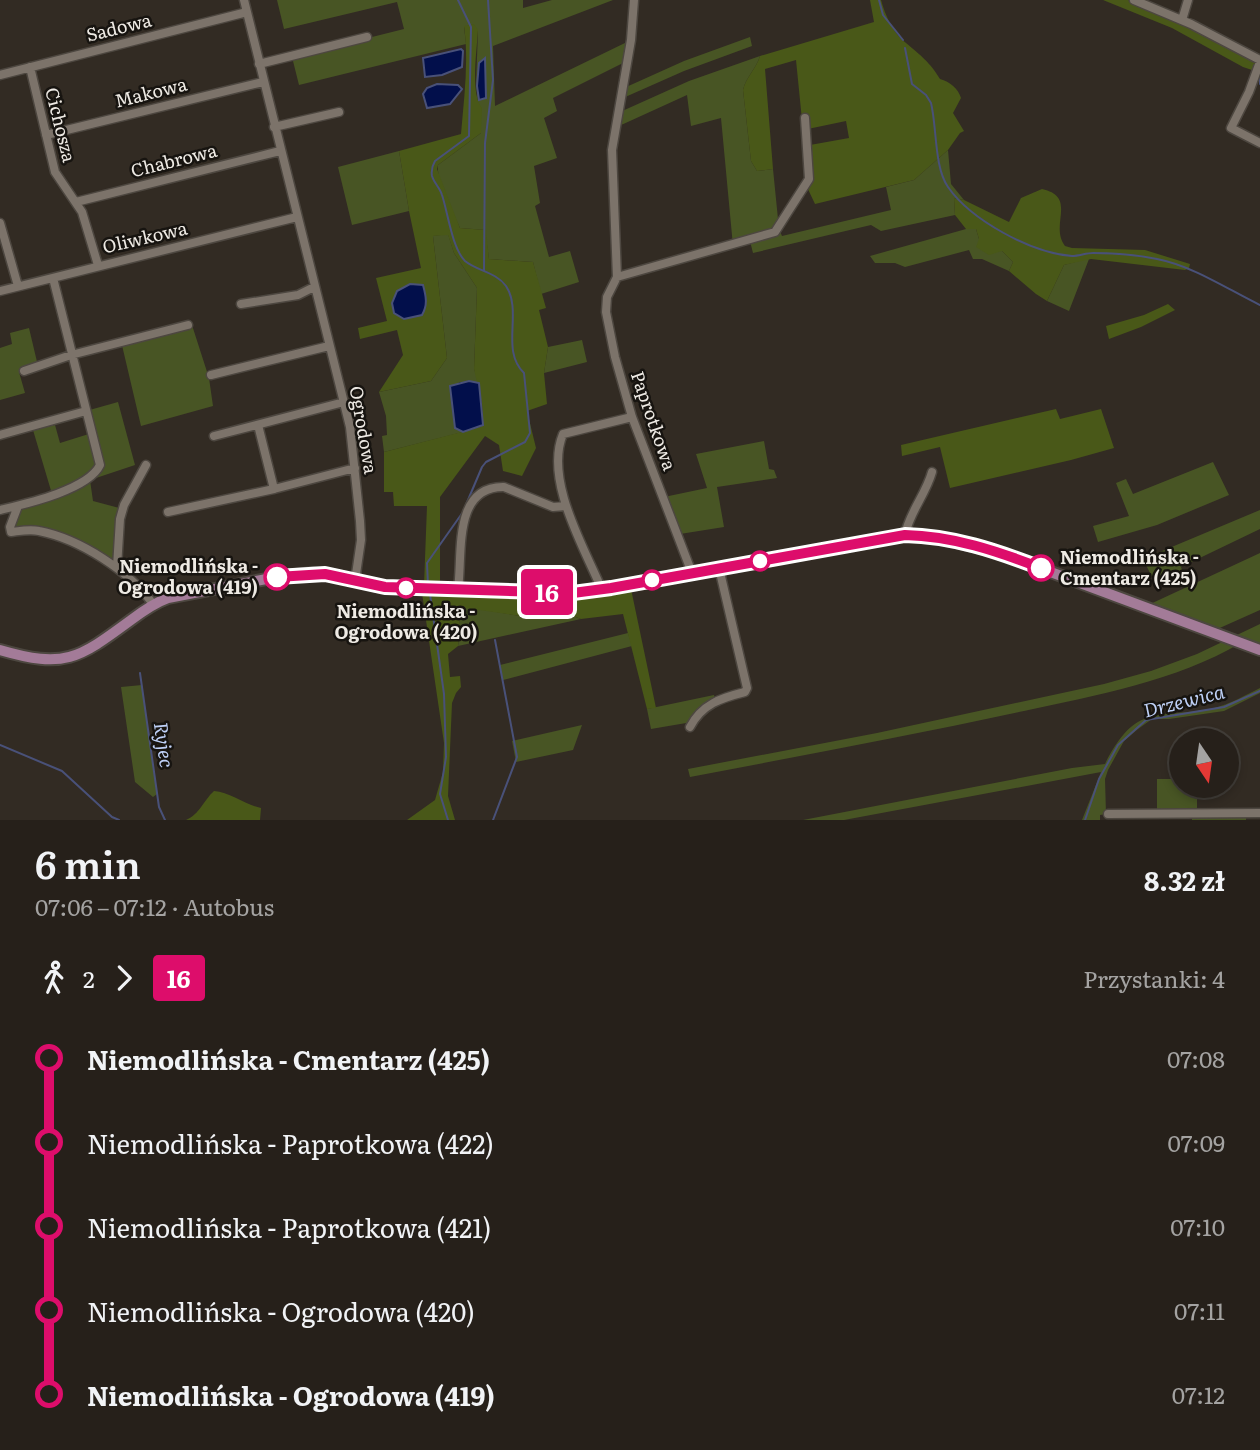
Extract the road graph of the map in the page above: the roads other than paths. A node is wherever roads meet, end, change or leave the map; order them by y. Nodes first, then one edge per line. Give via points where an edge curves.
1 (244, 0) edge
2 (634, 0) edge
3 (1134, 0) edge
4 (1188, 0) edge
5 (247, 12) junction
6 (1182, 20) junction
7 (367, 37) dead end
8 (1260, 61) edge
9 (259, 64) junction
10 (30, 67) junction
11 (0, 75) edge
12 (264, 82) junction
13 (338, 112) dead end
14 (805, 118) dead end
15 (274, 127) junction
16 (46, 135) junction
17 (1260, 143) edge
18 (280, 151) junction
19 (76, 202) junction
20 (297, 217) junction
21 (0, 223) edge
22 (98, 265) junction
23 (617, 277) junction
24 (52, 278) junction
25 (18, 286) junction
26 (314, 287) junction
27 (0, 291) edge
28 (241, 304) dead end
29 (188, 325) dead end
30 (329, 346) junction
31 (71, 355) junction
32 (24, 371) dead end
33 (211, 375) dead end
34 (344, 402) junction
35 (86, 411) junction
36 (632, 417) junction
37 (258, 425) junction
38 (0, 435) edge
39 (214, 436) dead end
40 (146, 465) dead end
41 (355, 468) junction
42 (932, 471) dead end
43 (274, 489) junction
44 (19, 506) junction
45 (566, 506) junction
46 (0, 510) edge
47 (168, 512) dead end
48 (905, 535) junction
49 (117, 566) junction
50 (719, 568) junction
51 (692, 573) junction
52 (355, 581) junction
53 (458, 589) junction
54 (602, 590) junction
55 (153, 604) junction
56 (0, 650) edge
57 (1260, 650) edge
58 (690, 727) dead end
59 (1260, 813) edge
60 (1108, 814) dead end

1 - 5 street, Ogrodowa
2 - 23 street, Paprotkowa via 612,150
3 - 6 street
4 - 6 street
5 - 9 street, Ogrodowa
5 - 10 street, Sadowa
6 - 8 street
7 - 9 street
8 - 17 street via 1231,128
9 - 12 street, Ogrodowa
10 - 11 street, Sadowa
10 - 16 street, Cichosza
12 - 15 street, Ogrodowa
12 - 16 street, Makowa
13 - 15 street
14 - 23 street via 810,176 779,229
15 - 18 street, Ogrodowa
16 - 19 street, Cichosza via 55,172
18 - 19 street, Chabrowa
18 - 20 street, Ogrodowa
19 - 22 street, Cichosza
20 - 22 street, Oliwkowa
20 - 26 street, Ogrodowa
21 - 25 street
22 - 24 street, Oliwkowa
23 - 36 street, Paprotkowa via 607,297 606,312
24 - 25 street, Oliwkowa
24 - 31 street
25 - 27 street, Oliwkowa
26 - 28 street via 298,295
26 - 30 street, Ogrodowa
29 - 31 street
30 - 33 street
30 - 34 street, Ogrodowa
31 - 32 street
31 - 35 street
34 - 37 street
34 - 41 street, Ogrodowa
35 - 38 street
35 - 44 street via 100,465 72,488
36 - 45 street via 562,434 557,460
36 - 51 street, Paprotkowa
37 - 39 street
37 - 43 street
40 - 49 street via 124,505
41 - 43 street
41 - 52 street, Ogrodowa via 360,540
42 - 48 street
43 - 47 street
44 - 46 street
44 - 49 street via 11,532 41,531
45 - 53 street via 553,507 496,486 477,496 462,525
45 - 54 street
48 - 50 main road
48 - 57 main road via 997,552
49 - 55 street
50 - 51 main road
50 - 58 street via 747,688 703,708
51 - 54 main road
52 - 53 main road via 381,587
52 - 55 main road via 297,574
53 - 54 main road
55 - 56 main road via 96,646 60,661
59 - 60 street

